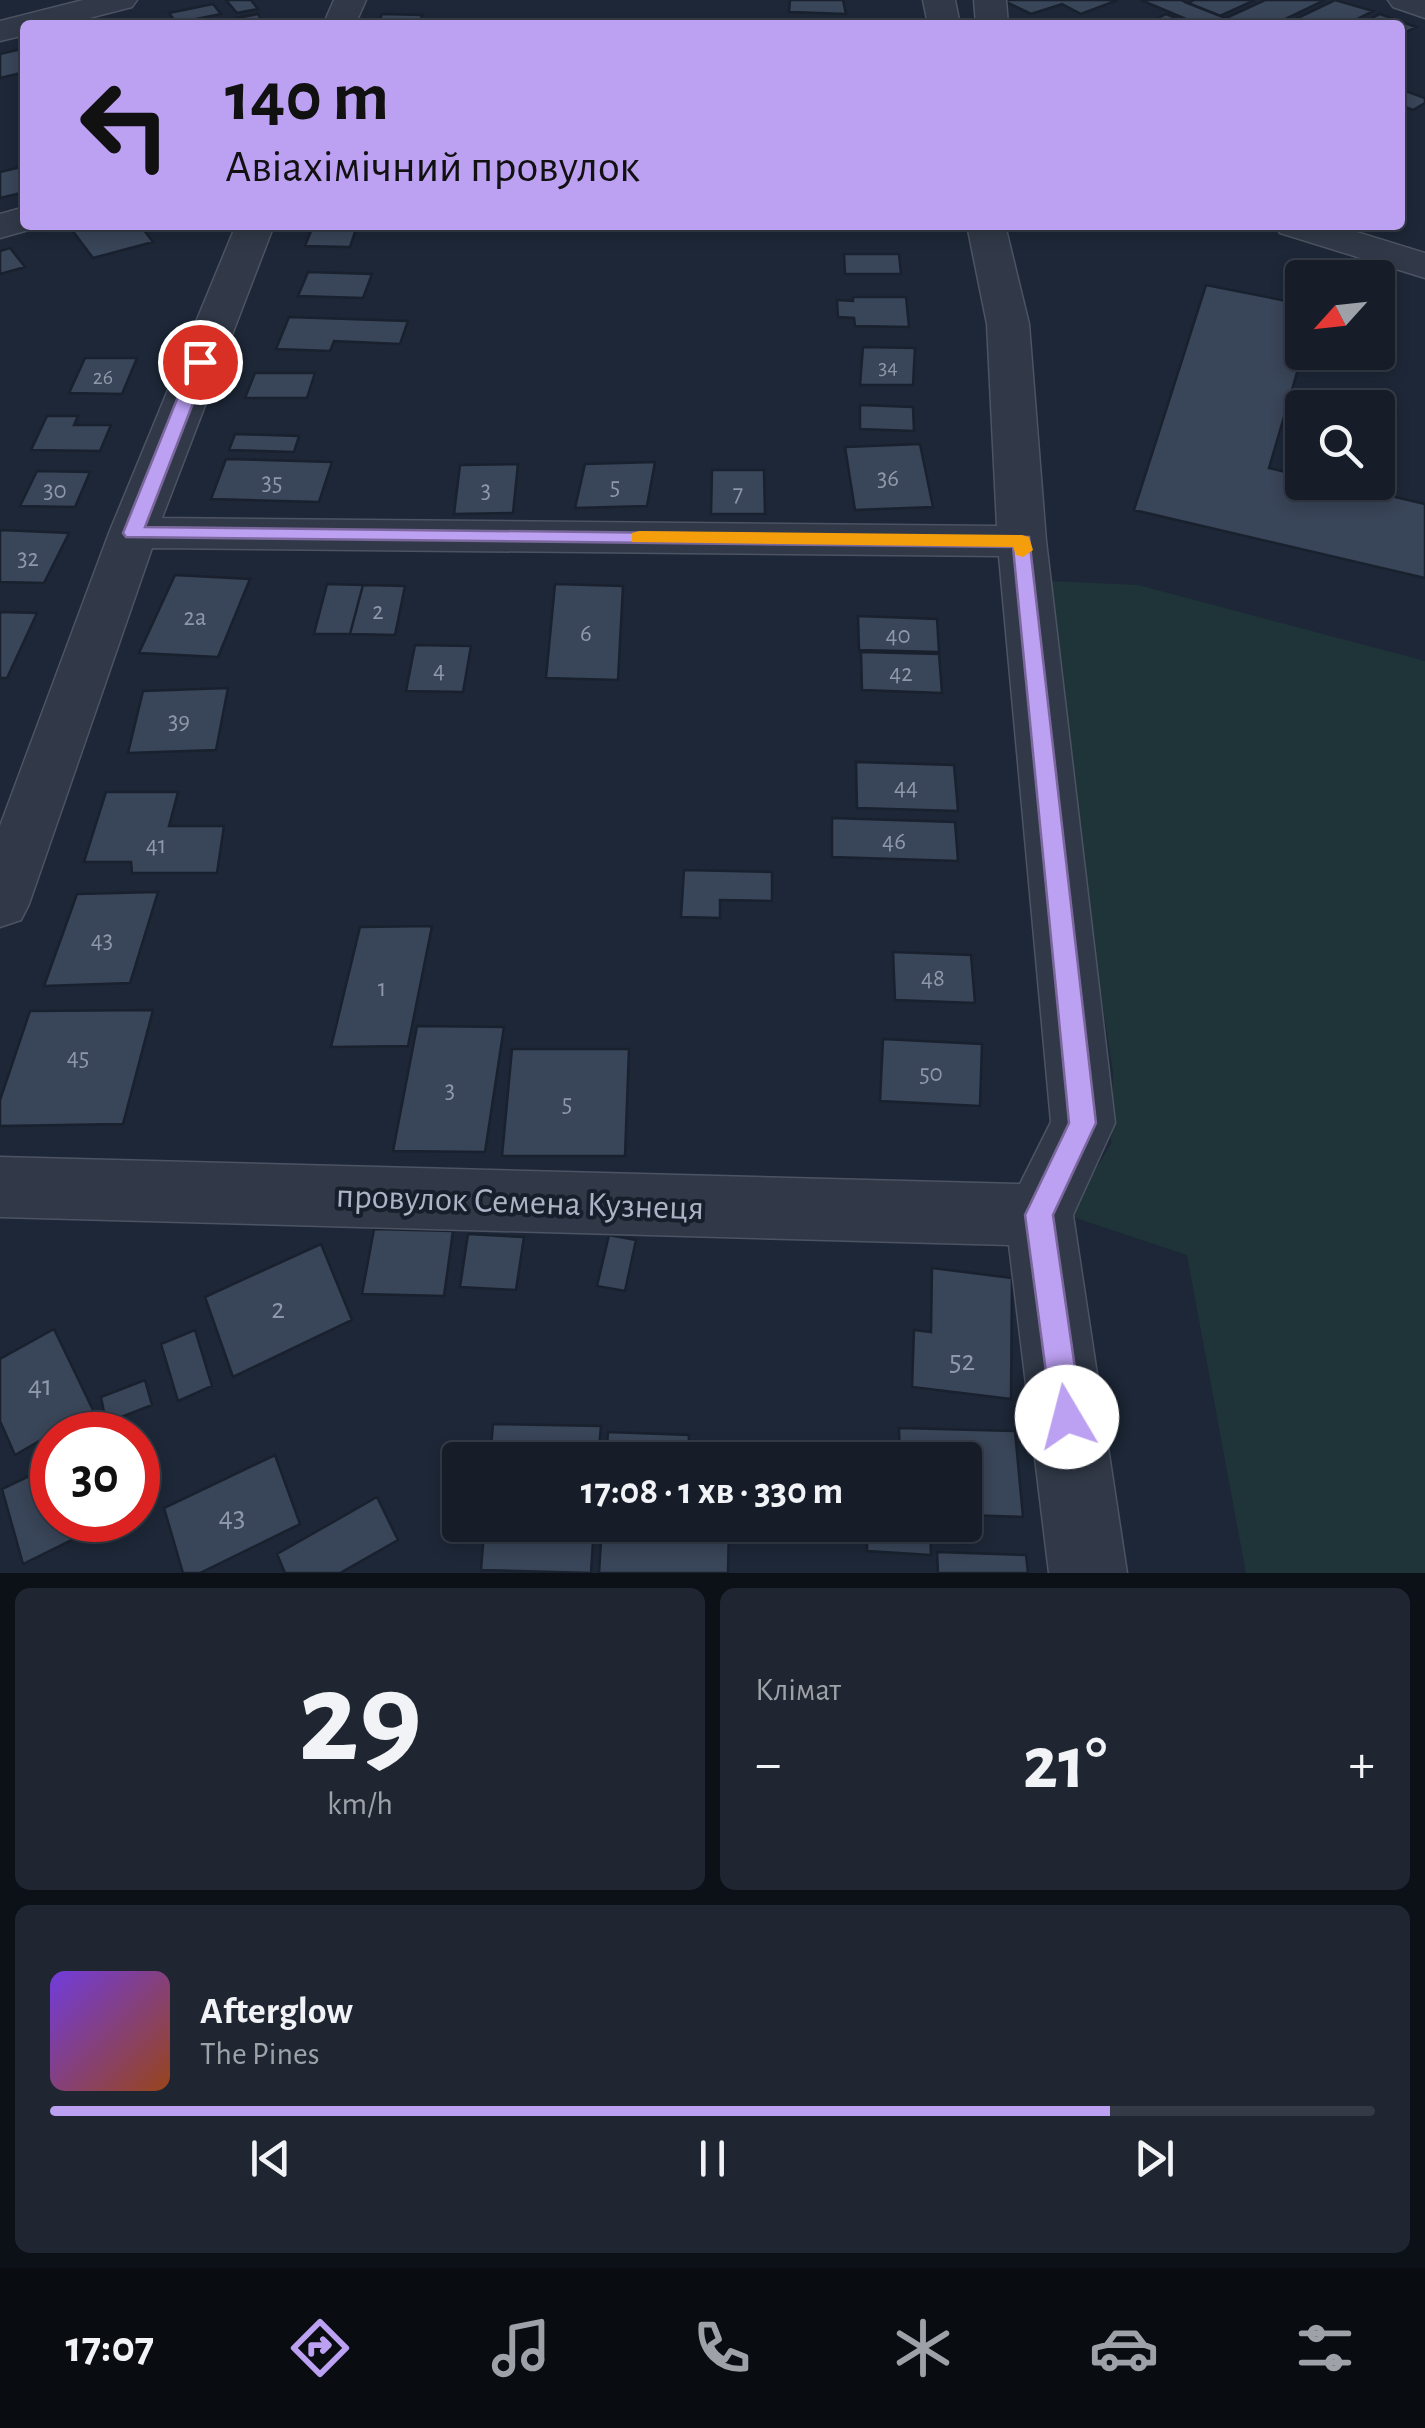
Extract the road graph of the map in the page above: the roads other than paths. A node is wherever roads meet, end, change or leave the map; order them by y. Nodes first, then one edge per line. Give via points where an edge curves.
1 (121, 0) edge
2 (1404, 0) edge
3 (1425, 8) edge
4 (45, 20) edge
5 (252, 230) edge
6 (987, 230) edge
7 (1310, 230) edge
8 (1425, 266) edge
9 (132, 533) junction
10 (1022, 541) junction
11 (0, 904) edge
12 (0, 1187) edge
13 (1043, 1238) junction
14 (1088, 1573) edge

1 - 4 street
2 - 3 street
5 - 9 street
6 - 10 street via 1008,324
7 - 8 street
9 - 10 street
9 - 11 street
10 - 13 street via 1083,1123
12 - 13 street, провулок Семена Кузнеця
13 - 14 street

